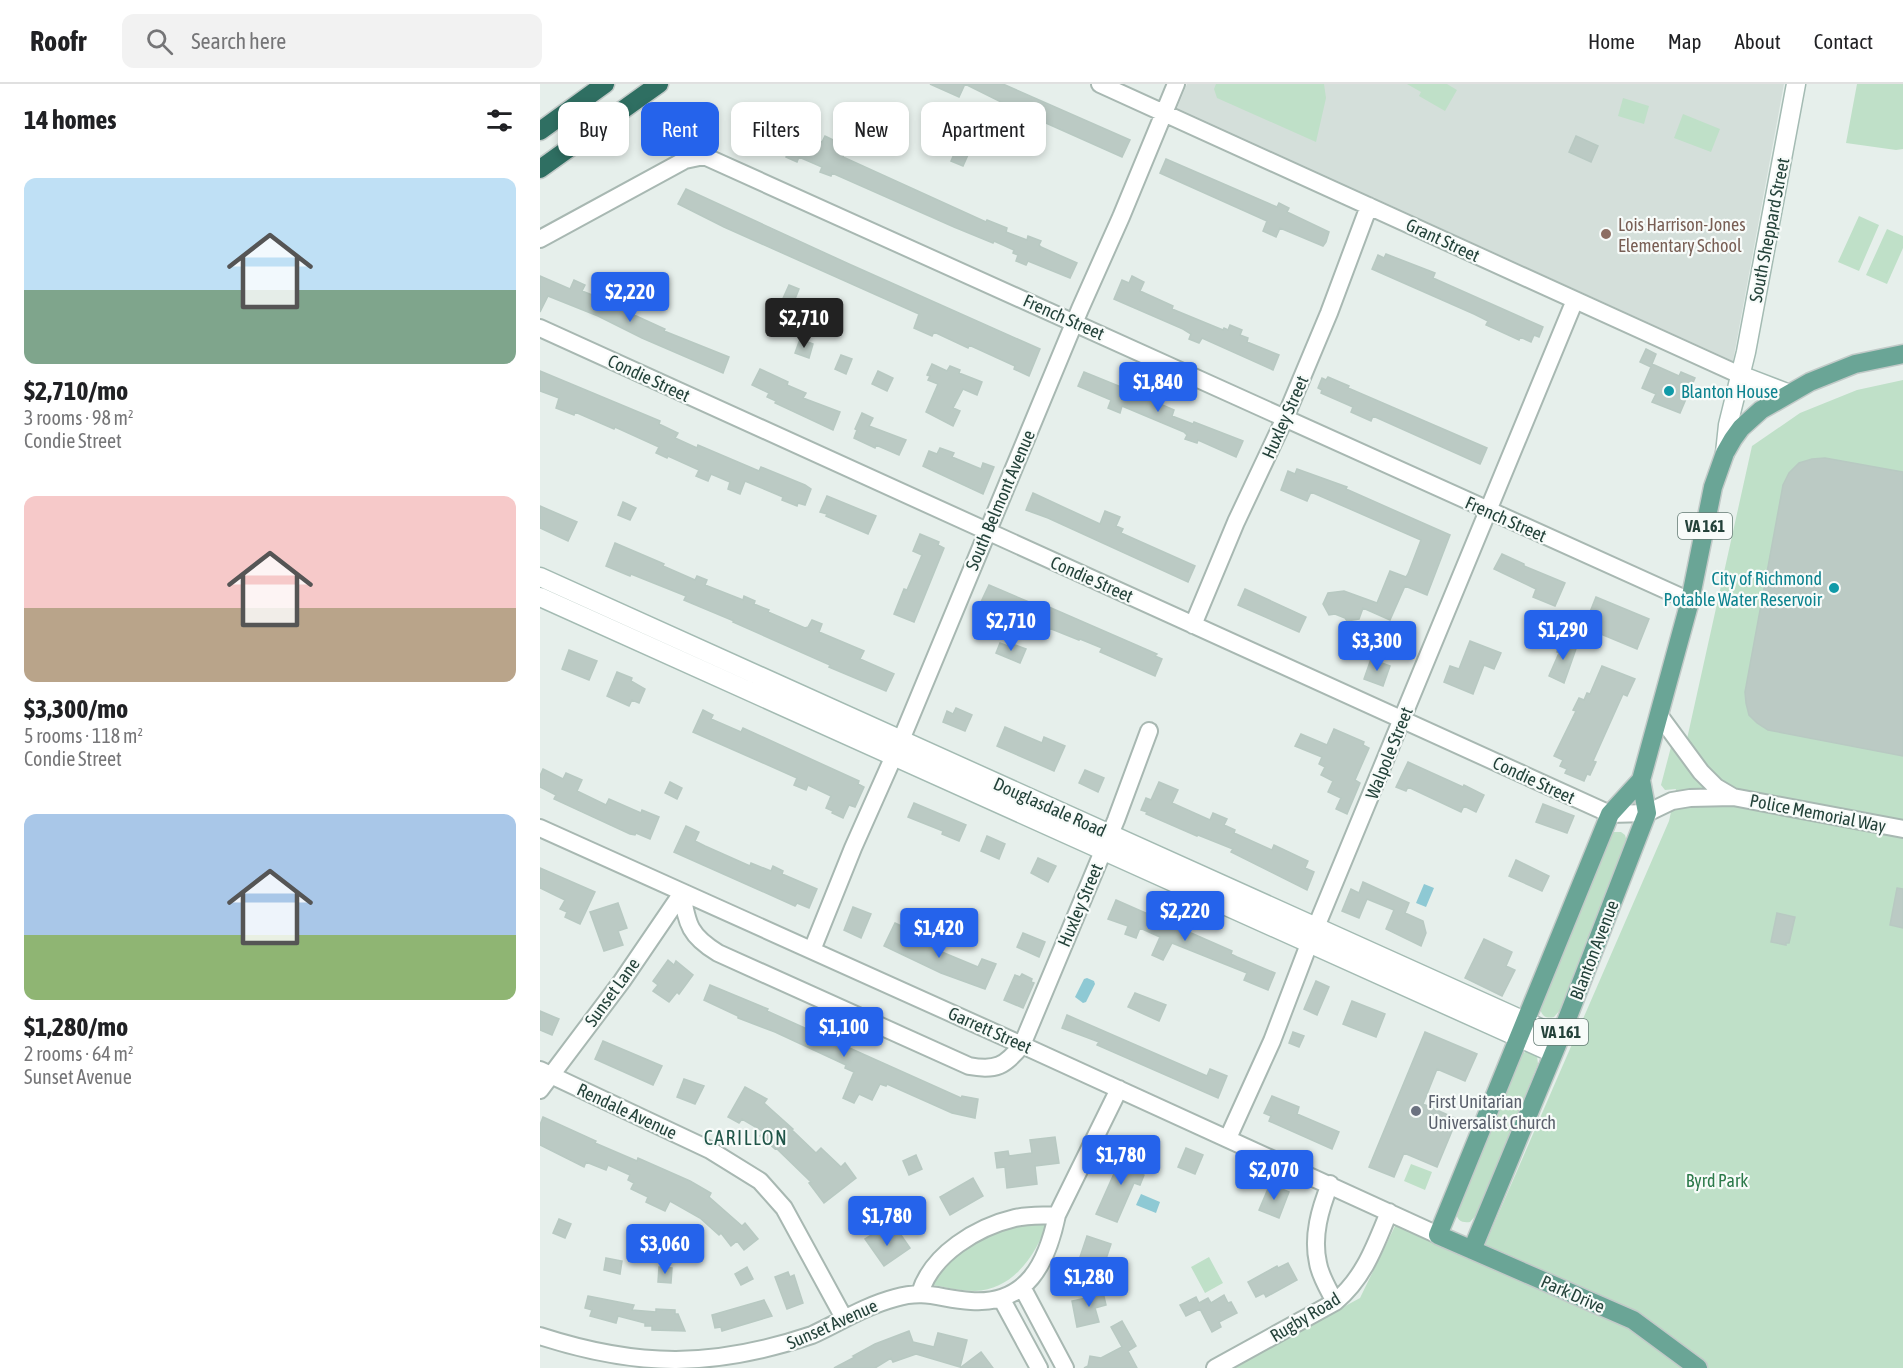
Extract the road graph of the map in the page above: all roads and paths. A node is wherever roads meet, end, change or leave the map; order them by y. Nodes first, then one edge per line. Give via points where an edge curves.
1 (605, 84) edge
2 (659, 84) edge
3 (1100, 84) edge
4 (1176, 84) edge
5 (1796, 84) edge
6 (1164, 114) junction
7 (540, 131) edge
8 (540, 169) edge
9 (1369, 206) junction
10 (540, 239) edge
11 (1575, 300) junction
12 (1075, 322) junction
13 (540, 328) edge
14 (1903, 354) edge
15 (1740, 375) junction
16 (1787, 393) junction
17 (1286, 418) junction
18 (1725, 453) junction
19 (1488, 512) junction
20 (987, 532) junction
21 (540, 576) edge
22 (540, 597) edge
23 (1690, 601) junction
24 (1193, 625) junction
25 (1659, 715) junction
26 (1402, 720) junction
27 (1149, 731) dead end
28 (897, 748) junction
29 (1641, 780) junction
30 (1733, 797) junction
31 (1647, 813) junction
32 (1610, 814) junction
33 (540, 828) edge
34 (1903, 829) edge
35 (1107, 842) junction
36 (682, 893) junction
37 (1313, 935) junction
38 (812, 950) junction
39 (1523, 1030) junction
40 (1022, 1045) junction
41 (1556, 1045) junction
42 (546, 1073) edge
43 (1119, 1089) junction
44 (540, 1090) edge
45 (1228, 1138) junction
46 (1330, 1184) junction
47 (1389, 1212) junction
48 (1057, 1215) junction
49 (1438, 1235) junction
50 (1472, 1250) junction
51 (1022, 1287) junction
52 (920, 1293) junction
53 (1001, 1298) junction
54 (1335, 1302) junction
55 (843, 1318) junction
56 (540, 1336) edge
57 (616, 1364) edge
58 (711, 1368) edge
59 (1039, 1368) edge
60 (1065, 1368) edge
61 (1215, 1368) edge
62 (1698, 1368) edge

1 - 7 highway
2 - 8 highway
3 - 6 street, Grant Street
4 - 6 street, South Belmont Avenue
5 - 15 street, South Sheppard Street
6 - 9 street, Grant Street
6 - 12 street, South Belmont Avenue
9 - 11 street, Grant Street
9 - 17 street, Huxley Street
10 - 12 street, French Street via 685,160 704,156
11 - 15 street, Grant Street
11 - 19 street, Walpole Street
12 - 17 street, French Street
12 - 20 street, South Belmont Avenue
13 - 20 street, Condie Street
14 - 16 main road, Blanton Avenue / VA 161 via 1845,368
15 - 16 street, Grant Street
15 - 18 street, Blanton Avenue
16 - 18 main road, Blanton Avenue / VA 161 via 1751,418
17 - 19 street, French Street
17 - 24 street, Huxley Street
18 - 23 main road, Blanton Avenue / VA 161 via 1713,486
19 - 23 street, French Street
19 - 26 street, Walpole Street
20 - 24 street, Condie Street
20 - 28 street, South Belmont Avenue
21 - 28 street, Douglasdale Road
22 - 28 street, Douglasdale Road
23 - 25 main road, Blanton Avenue / VA 161
24 - 26 street, Condie Street
25 - 29 main road, Blanton Avenue / VA 161
25 - 30 street, Police Memorial Way via 1701,772
26 - 32 street, Condie Street
26 - 37 street, Walpole Street
27 - 35 street, Huxley Street
28 - 35 street, Douglasdale Road
28 - 38 street, South Belmont Avenue
29 - 31 main road, Blanton Avenue / VA 161
29 - 32 main road, Blanton Avenue / VA 161
30 - 31 street, Police Memorial Way via 1672,801
30 - 34 street, Police Memorial Way
31 - 32 street, Condie Street
31 - 41 main road, Blanton Avenue / VA 161
32 - 39 main road, Blanton Avenue / VA 161
33 - 36 street, Garrett Street
35 - 37 street, Douglasdale Road
35 - 40 street, Huxley Street
36 - 38 street, Garrett Street
36 - 40 street via 691,931 704,944 869,1023 969,1066 986,1069 999,1066
36 - 42 street, Sunset Lane via 622,981
37 - 39 street, Douglasdale Road
37 - 45 street, Walpole Street via 1272,1041
38 - 40 street, Garrett Street
39 - 41 street, Douglasdale Road
39 - 49 main road, Blanton Avenue / VA 161
40 - 43 street, Garrett Street
41 - 50 main road, Blanton Avenue / VA 161
42 - 44 street, Sunset Lane
42 - 55 street, Rendale Avenue via 710,1150 760,1181 784,1208
43 - 45 street, Garrett Street
43 - 48 street, Sunset Avenue
45 - 46 street, Garrett Street
46 - 47 street, Garrett Street
46 - 54 street via 1316,1236 1318,1264
47 - 49 street, Garrett Street
47 - 54 street, Rugby Road via 1366,1267
48 - 51 street, Sunset Avenue via 1044,1260
48 - 52 street via 1002,1221 962,1241 937,1264
49 - 50 main road, Park Drive
50 - 62 main road, Park Drive via 1633,1320
51 - 53 street, Sunset Avenue
51 - 60 street
52 - 53 street, Sunset Avenue via 983,1302
52 - 55 street, Sunset Avenue via 879,1302
53 - 59 street
54 - 61 street, Rugby Road
55 - 58 street, Sunset Avenue via 811,1336
56 - 57 street, Sunset Avenue
57 - 58 street, Sunset Avenue

